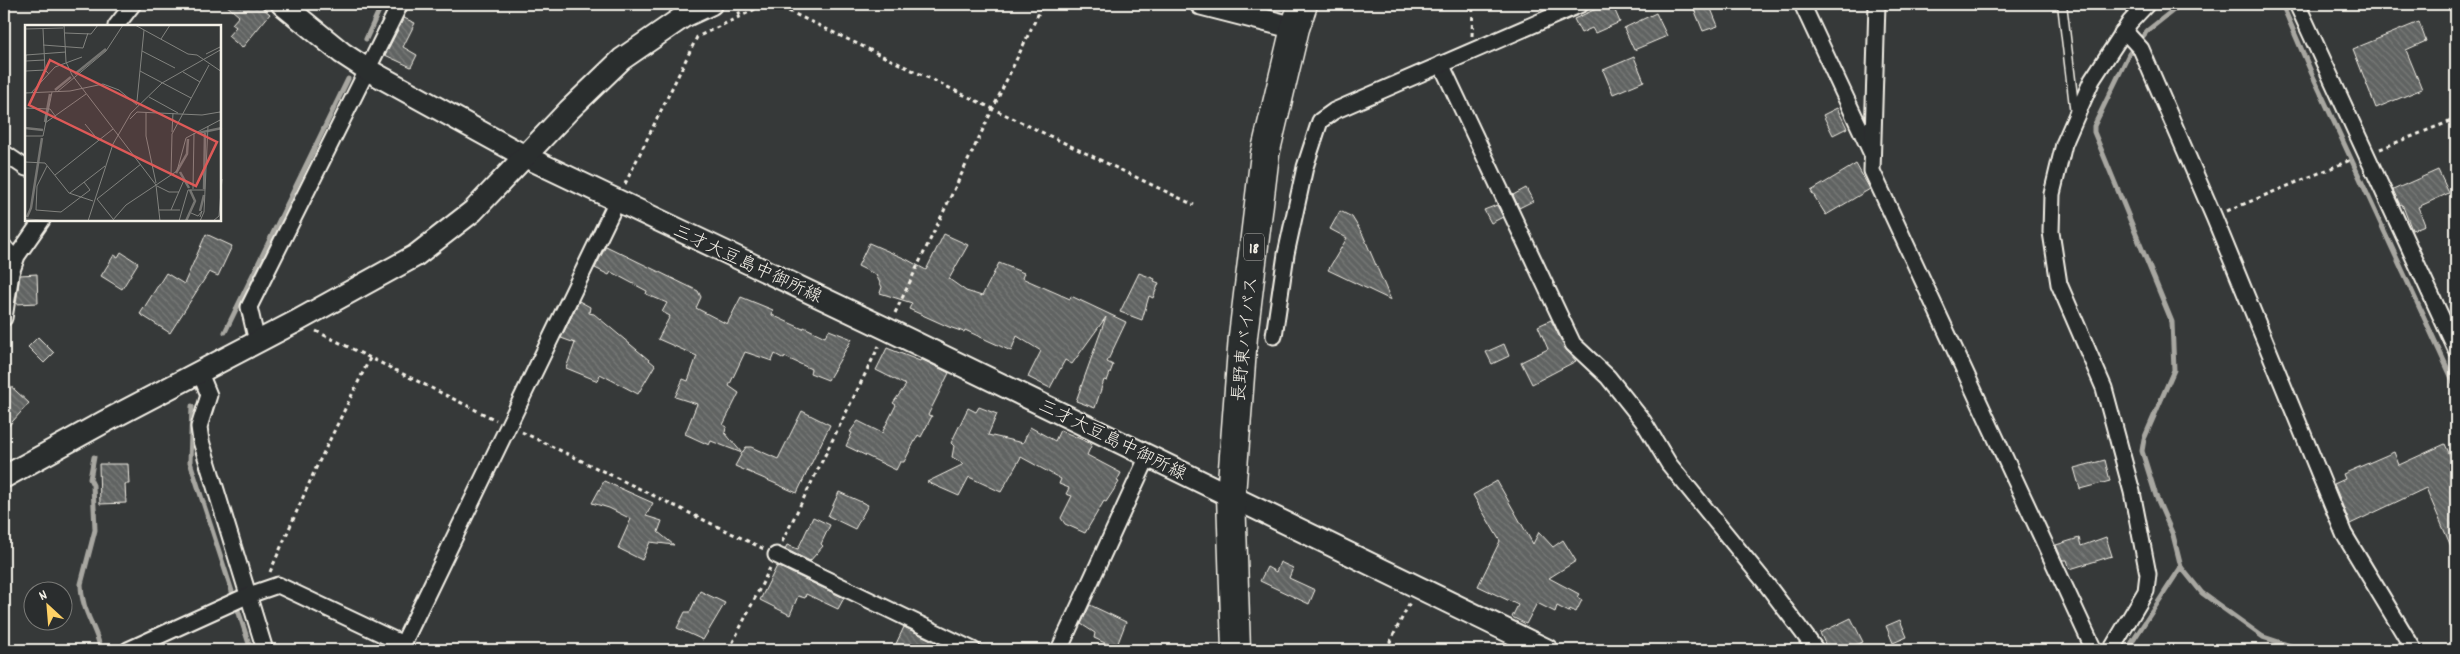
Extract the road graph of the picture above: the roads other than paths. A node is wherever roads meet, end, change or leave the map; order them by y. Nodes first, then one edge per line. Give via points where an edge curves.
1 (282, 4) edge
2 (400, 4) edge
3 (712, 4) edge
4 (1201, 4) edge
5 (1581, 4) edge
6 (1802, 4) edge
7 (1877, 4) edge
8 (2062, 4) edge
9 (2146, 4) edge
10 (2297, 4) edge
11 (126, 7) edge
12 (1299, 16) edge
13 (117, 25) edge
14 (2126, 35) junction
15 (1441, 64) junction
16 (365, 68) junction
17 (2075, 118) junction
18 (4, 153) edge
19 (1872, 154) junction
20 (526, 157) junction
21 (25, 167) edge
22 (617, 201) junction
23 (41, 221) edge
24 (4, 241) edge
25 (17, 256) junction
26 (4, 318) edge
27 (1274, 336) dead end
28 (258, 342) junction
29 (2456, 349) edge
30 (200, 373) junction
31 (1148, 456) junction
32 (4, 477) edge
33 (1231, 495) junction
34 (776, 555) road end
35 (249, 595) junction
36 (401, 647) edge
37 (128, 650) edge
38 (265, 650) edge
39 (973, 650) edge
40 (1059, 650) edge
41 (1236, 650) edge
42 (1547, 650) edge
43 (1816, 650) edge
44 (2094, 650) edge
45 (2111, 650) edge
46 (2414, 650) edge

1 - 16 street, 三才大豆島中御所線
2 - 16 street
3 - 20 street via 683,18 622,59
4 - 12 street
5 - 15 street
6 - 19 street
7 - 19 street
8 - 17 lane
9 - 14 street
10 - 29 street via 2360,156 2394,212
11 - 13 street
12 - 33 highway, 長野東バイパス / 18 via 1265,154 1243,336
14 - 17 street via 2092,80
14 - 46 street via 2142,49 2344,534
15 - 27 street via 1334,111 1320,121 1304,167 1286,254
15 - 43 street via 1573,344 1614,385 1643,421 1669,464
16 - 20 street, 三才大豆島中御所線
16 - 28 street via 249,307
17 - 45 street via 2064,144 2052,194 2051,232 2059,284 2104,388 2132,492 2148,574 2146,592
18 - 21 street
19 - 44 street via 1872,171
20 - 22 street, 三才大豆島中御所線
20 - 28 street via 473,211 415,256
22 - 31 street, 三才大豆島中御所線
22 - 36 street
23 - 25 street
24 - 25 lane
25 - 26 street
28 - 30 street
30 - 32 street
30 - 35 street via 208,395 200,427 201,441
31 - 33 street, 三才大豆島中御所線
31 - 40 street
33 - 41 highway, 長野東バイパス / 18
33 - 42 street, 三才大豆島中御所線
34 - 39 street
35 - 36 street via 278,585
35 - 37 street
35 - 38 street

